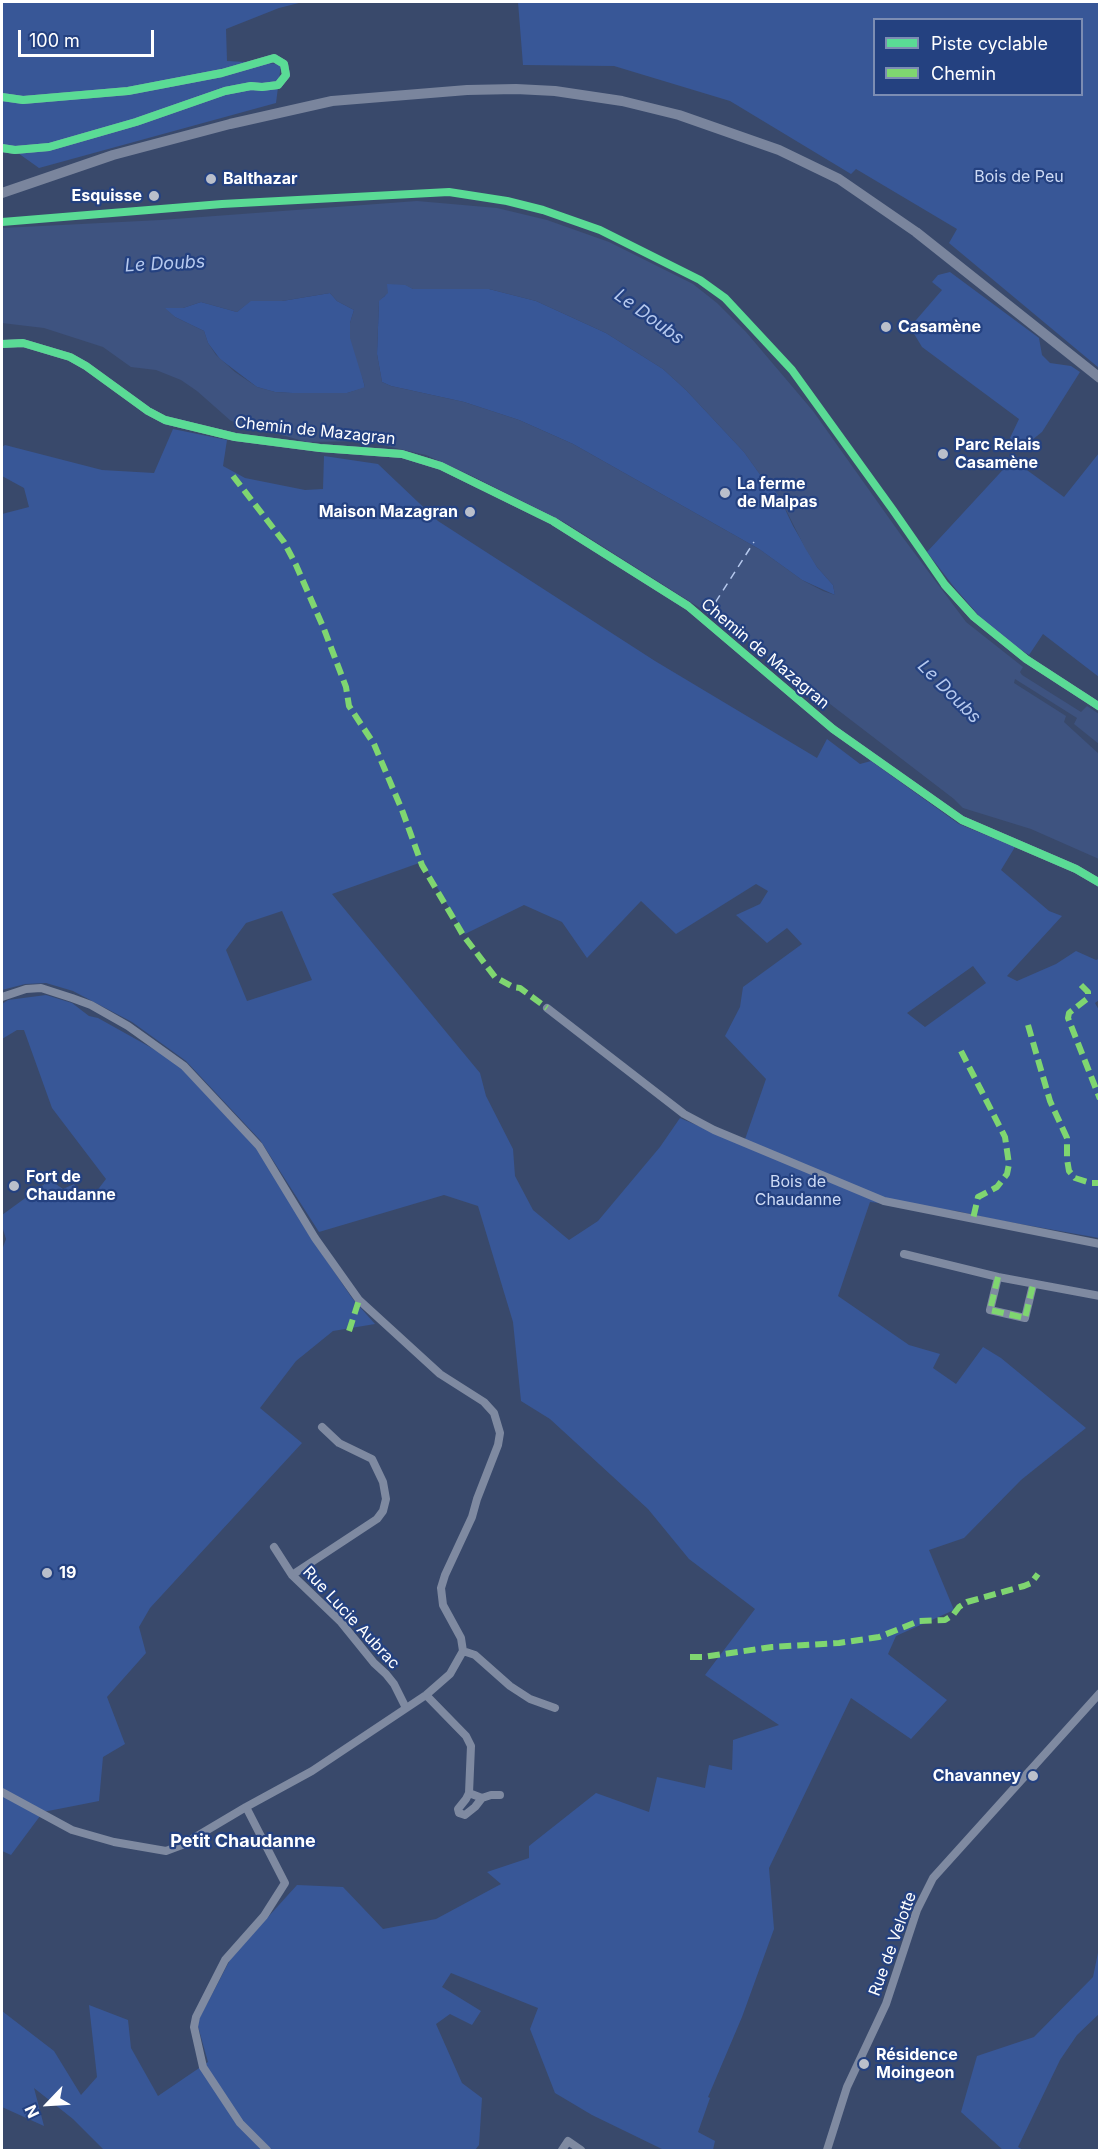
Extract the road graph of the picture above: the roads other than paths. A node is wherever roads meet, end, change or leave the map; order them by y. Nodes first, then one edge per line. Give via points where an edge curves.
1 (2, 97) edge
2 (2, 148) edge
3 (2, 193) edge
4 (2, 344) edge
5 (1100, 378) edge
6 (945, 585) dead end
7 (1100, 707) edge
8 (1100, 883) edge
9 (2, 997) edge
10 (547, 1008) dead end
11 (1100, 1244) edge
12 (904, 1254) dead end
13 (998, 1277) junction
14 (1033, 1285) junction
15 (1100, 1296) edge
16 (322, 1427) dead end
17 (274, 1547) dead end
18 (292, 1575) junction
19 (463, 1651) junction
20 (1100, 1693) edge
21 (426, 1695) junction
22 (406, 1708) junction
23 (555, 1708) dead end
24 (2, 1792) edge
25 (469, 1792) junction
26 (500, 1796) dead end
27 (482, 1798) junction
28 (246, 1806) junction
29 (267, 2151) edge
30 (562, 2151) edge
31 (582, 2151) edge
32 (827, 2151) edge

1 - 2 street via 23,100 128,91 222,73 274,58 284,64 286,75 278,85 225,91 49,147
3 - 5 main road via 124,152 332,101 516,89 622,101 679,115 780,150 839,179 905,223 1041,336
4 - 8 street, Chemin de Mazagran via 23,344 70,357 165,420 235,437 402,454 441,466 553,521 688,606 834,729 962,820
6 - 7 street via 974,617 1026,659
9 - 19 street via 41,988 91,1005 184,1066 259,1146 315,1238 359,1300 440,1374 484,1402 494,1413 500,1433 498,1445 441,1588 443,1605 461,1638
10 - 11 street via 684,1114 714,1130 884,1201
12 - 13 street
13 - 14 street
13 - 14 street via 990,1310 1025,1318
14 - 15 street
16 - 18 street via 339,1443 372,1459 386,1499 377,1519
17 - 18 street, Rue Lucie Aubrac
18 - 22 street, Rue Lucie Aubrac via 340,1621 386,1674
19 - 21 street via 450,1674
19 - 23 street via 475,1655 530,1699
20 - 32 street, Rue de Velotte via 933,1878 917,1910 886,2004 847,2087
21 - 22 street
21 - 25 street via 471,1746
22 - 28 street via 312,1771
24 - 28 street via 72,1830 166,1851
25 - 27 street
25 - 27 street via 458,1809 460,1815 465,1815
26 - 27 street
28 - 29 street via 285,1884 264,1916 225,1960 194,2027 204,2067 240,2123
30 - 31 street via 568,2141

